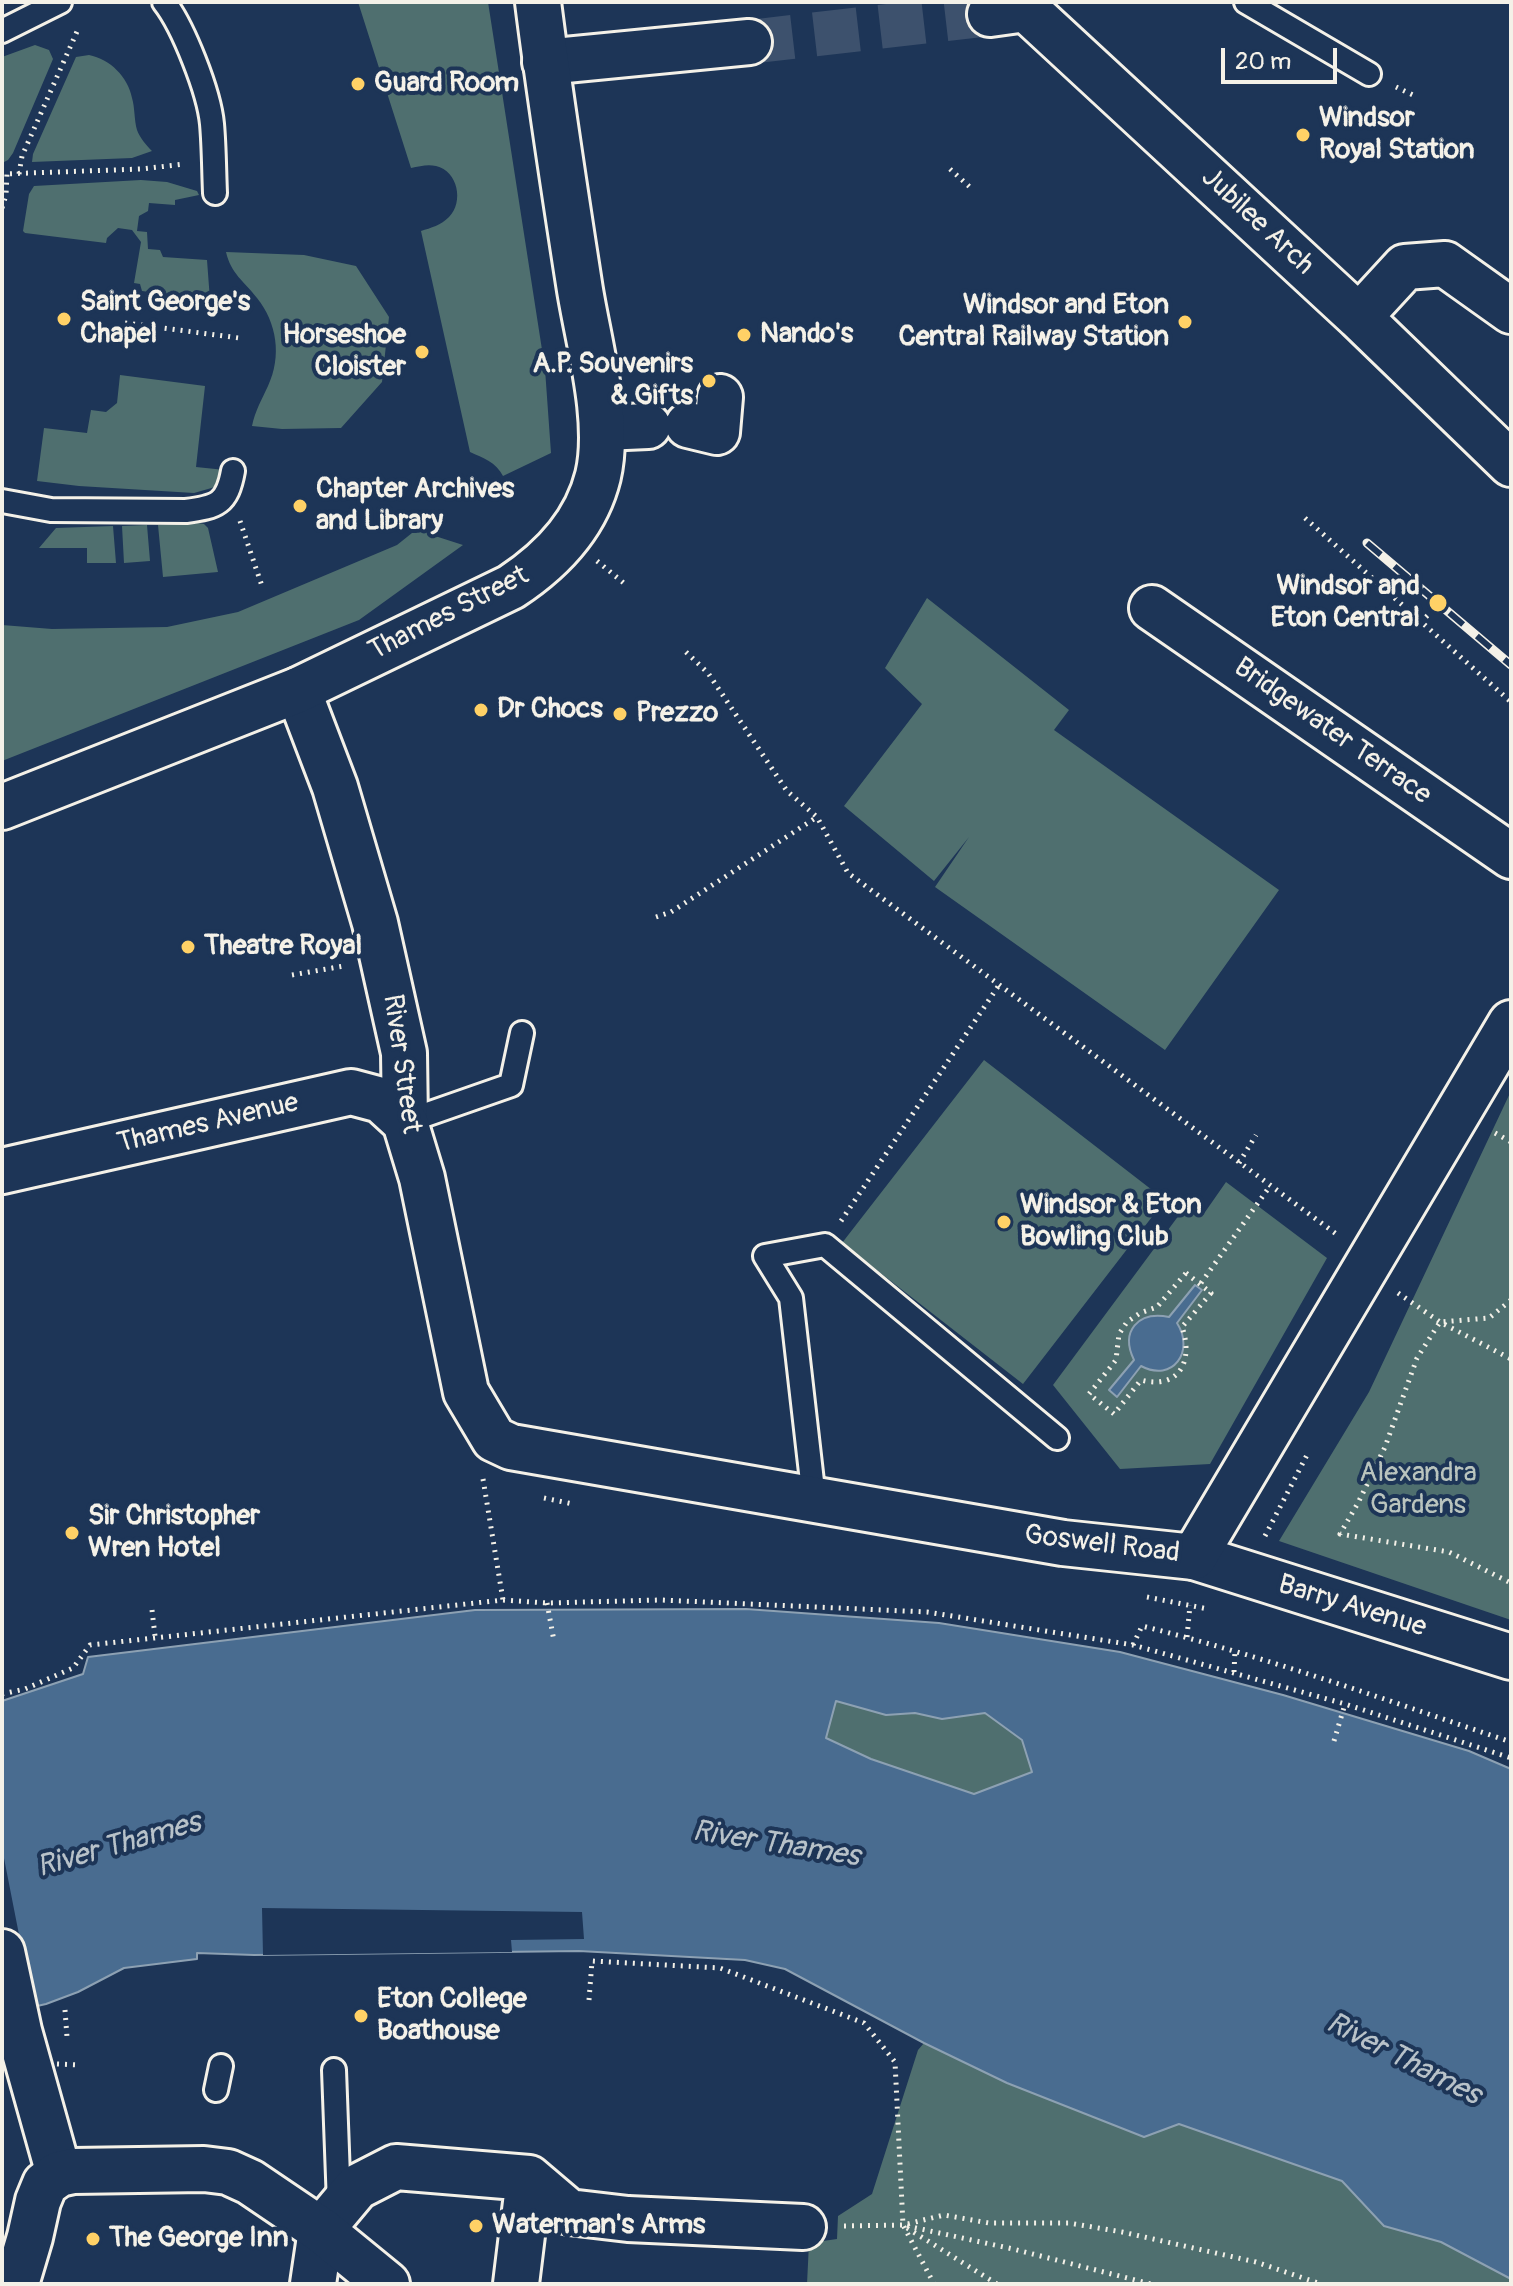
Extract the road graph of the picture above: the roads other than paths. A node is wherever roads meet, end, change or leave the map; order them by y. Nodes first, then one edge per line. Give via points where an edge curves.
1 (60, 2) edge
2 (164, 2) edge
3 (538, 2) edge
4 (1246, 2) edge
5 (990, 14) tunnel mouth
6 (2, 31) edge
7 (749, 42) tunnel mouth
8 (545, 62) junction
9 (1369, 74) dead end
10 (215, 193) dead end
11 (1493, 283) edge
12 (1359, 317) junction
13 (685, 416) dead end
14 (603, 428) junction
15 (1511, 464) edge
16 (233, 471) dead end
17 (2, 486) edge
18 (2, 501) edge
19 (25, 504) junction
20 (1152, 608) dead end
21 (298, 690) junction
22 (2, 807) edge
23 (1511, 856) edge
24 (1511, 1023) edge
25 (522, 1033) dead end
26 (405, 1122) junction
27 (2, 1171) edge
28 (1057, 1438) dead end
29 (488, 1459) joint
30 (814, 1499) junction
31 (1194, 1557) junction
32 (1511, 1657) edge
33 (2, 1952) edge
34 (221, 2066) dead end
35 (334, 2070) dead end
36 (216, 2090) dead end
37 (59, 2174) junction
38 (529, 2178) junction
39 (330, 2219) junction
40 (803, 2227) road end
41 (16, 2284) edge
42 (313, 2284) edge
43 (387, 2284) edge
44 (516, 2284) edge

1 - 6 lane
2 - 10 lane via 195,63 211,120
3 - 8 street, Thames Street
4 - 9 lane
5 - 12 street, Jubilee Arch via 1026,9
7 - 8 street
8 - 14 street, Thames Street
11 - 12 street via 1445,264 1405,267
12 - 15 street, Jubilee Arch
13 - 14 street
14 - 21 street, Thames Street via 598,476 584,512 539,568 511,587
16 - 19 lane via 225,497 204,509 51,510
17 - 19 lane
18 - 19 lane
20 - 23 street, Bridgewater Terrace
21 - 22 street, Thames Street
21 - 26 street, River Street via 335,787 375,923 404,1053
24 - 31 street, Goswell Road
25 - 26 lane via 511,1085
26 - 27 street, Thames Avenue via 381,1100 351,1092
26 - 29 street, River Street via 422,1178 466,1392
28 - 30 lane via 825,1245 765,1256 791,1298
29 - 30 street, Goswell Road via 511,1447
30 - 31 street, Goswell Road via 1063,1543
31 - 32 street, Barry Avenue
33 - 37 street
34 - 36 lane
35 - 39 lane
37 - 39 street via 206,2158
37 - 41 street via 45,2184 38,2201
38 - 39 street via 396,2167 357,2187
38 - 40 street via 569,2212
38 - 44 street
39 - 42 street
39 - 43 street

